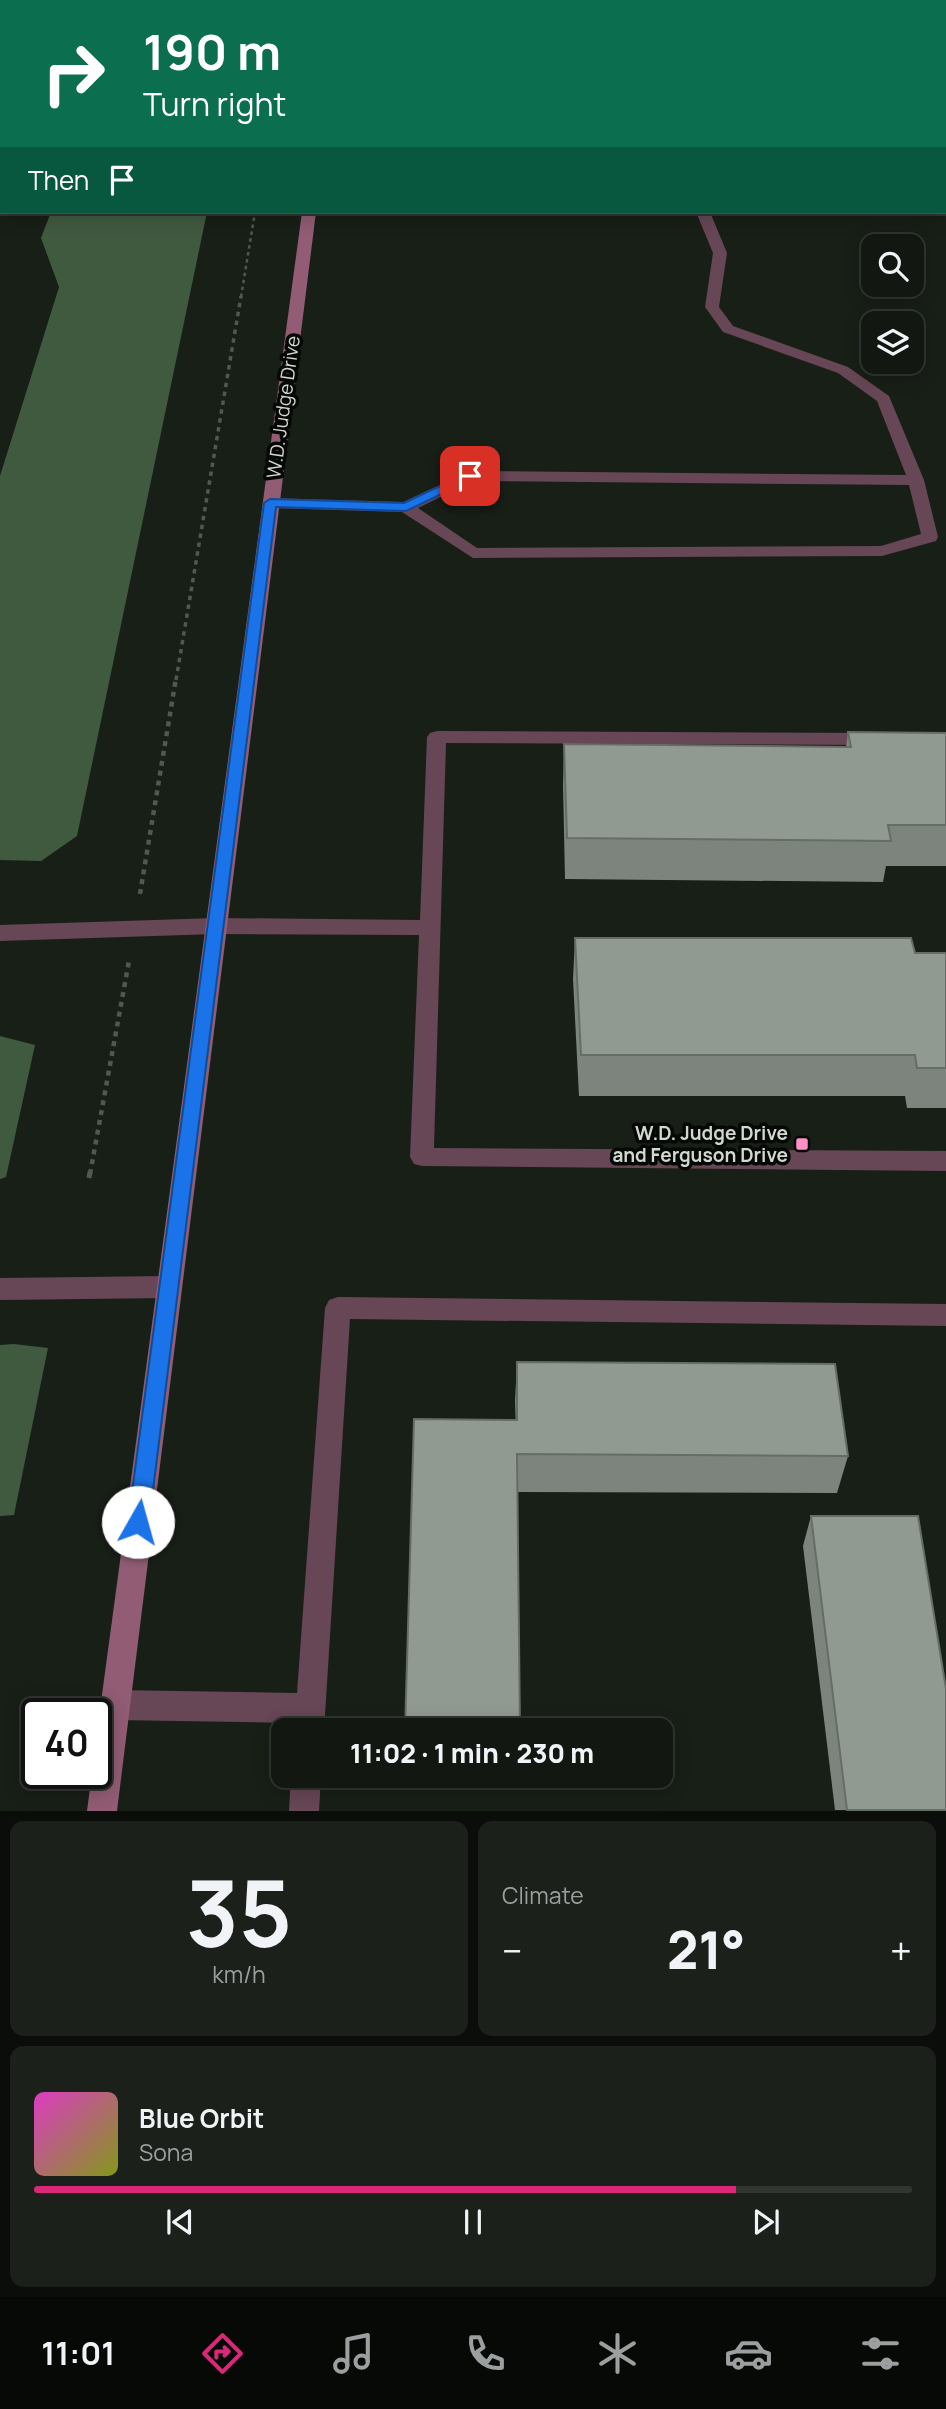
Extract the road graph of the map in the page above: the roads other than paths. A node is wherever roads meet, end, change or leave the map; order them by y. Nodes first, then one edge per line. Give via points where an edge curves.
1 (309, 214) edge
2 (704, 214) edge
3 (916, 480) junction
4 (270, 503) junction
5 (406, 507) junction
6 (891, 738) edge
7 (216, 926) junction
8 (431, 928) junction
9 (0, 933) edge
10 (946, 1161) edge
11 (168, 1287) junction
12 (0, 1289) edge
13 (946, 1315) edge
14 (115, 1705) junction
15 (296, 1718) edge
16 (310, 1718) edge
17 (305, 1788) edge
18 (102, 1811) edge
19 (304, 1811) edge

1 - 4 street, W.D. Judge Drive
2 - 3 lane via 720,253 712,307 728,329 843,370 884,399
3 - 5 lane via 470,476
3 - 5 lane via 930,537 882,551 473,553
4 - 5 lane
4 - 7 street, W.D. Judge Drive
6 - 8 lane via 437,737
7 - 8 lane
7 - 9 lane
7 - 11 street, W.D. Judge Drive
8 - 10 lane via 422,1157
11 - 12 lane
11 - 14 street, W.D. Judge Drive
13 - 16 lane via 338,1308
14 - 15 lane
14 - 18 street, W.D. Judge Drive
17 - 19 lane

